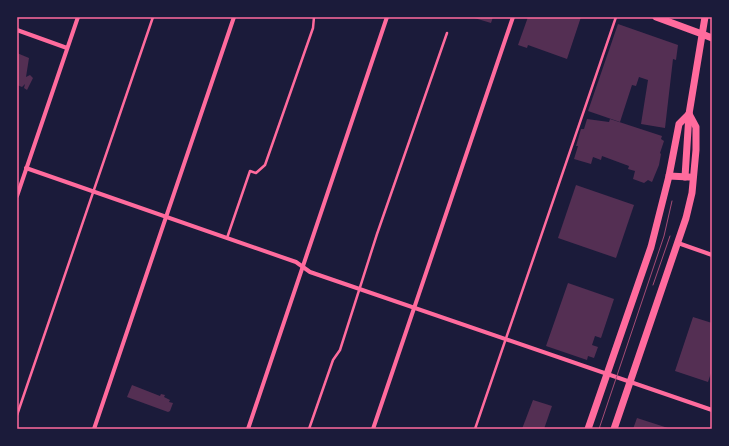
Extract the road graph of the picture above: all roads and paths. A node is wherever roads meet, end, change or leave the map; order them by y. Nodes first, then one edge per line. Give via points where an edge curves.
1 (78, 17) edge
2 (153, 17) edge
3 (234, 17) edge
4 (314, 17) edge
5 (387, 17) edge
6 (512, 17) edge
7 (616, 17) edge
8 (656, 17) edge
9 (705, 17) edge
10 (17, 30) edge
11 (447, 33) dead end
12 (702, 34) junction
13 (712, 38) edge
14 (67, 48) junction
15 (689, 114) junction
16 (26, 168) junction
17 (669, 176) junction
18 (685, 177) junction
19 (694, 178) junction
20 (93, 191) junction
21 (17, 196) edge
22 (167, 217) junction
23 (227, 238) junction
24 (678, 243) junction
25 (712, 255) edge
26 (303, 268) junction
27 (360, 289) junction
28 (414, 308) junction
29 (505, 339) junction
30 (607, 374) junction
31 (631, 382) junction
32 (712, 410) edge
33 (17, 415) edge
34 (94, 429) edge
35 (248, 429) edge
36 (309, 429) edge
37 (373, 429) edge
38 (475, 429) edge
39 (588, 429) edge
40 (614, 429) edge

1 - 14 street
2 - 20 lane
3 - 22 street
4 - 23 lane via 313,28 265,165 256,173 250,171
5 - 26 street
6 - 28 street
7 - 29 lane
8 - 12 main road
9 - 12 main road
10 - 14 street
11 - 27 lane
12 - 13 main road
12 - 15 main road
14 - 16 street
15 - 17 main road via 679,124
15 - 18 main road
15 - 19 main road via 696,127
16 - 20 street
16 - 21 street
17 - 18 main road
17 - 30 main road via 651,247
18 - 19 main road
19 - 24 main road
20 - 22 street
20 - 33 lane
22 - 23 street
22 - 34 street
23 - 26 street via 296,262
24 - 25 street
24 - 31 main road
26 - 27 street
26 - 35 street
27 - 28 street
27 - 36 lane via 340,350 333,360
28 - 29 street
28 - 37 street
29 - 30 street
29 - 38 lane
30 - 31 street
30 - 39 main road
31 - 32 street
31 - 40 main road

